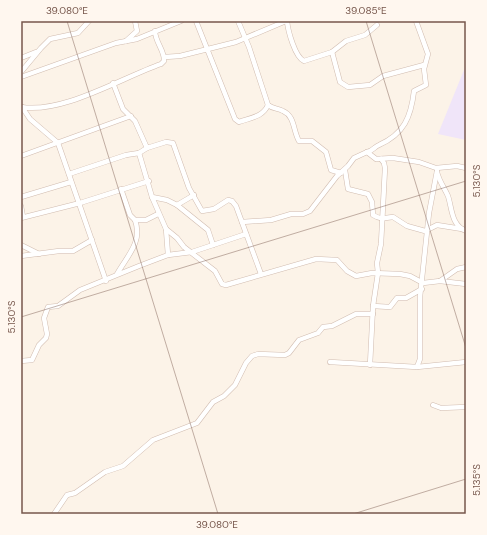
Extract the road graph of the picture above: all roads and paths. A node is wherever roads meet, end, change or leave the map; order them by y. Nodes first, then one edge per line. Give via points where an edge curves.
1 (90, 21) edge
2 (135, 21) edge
3 (182, 21) edge
4 (196, 21) edge
5 (238, 21) edge
6 (287, 21) edge
7 (416, 21) edge
8 (377, 25) dead end
9 (155, 32) junction
10 (245, 39) junction
11 (126, 41) junction
12 (207, 50) junction
13 (37, 52) junction
14 (332, 52) junction
15 (165, 57) junction
16 (21, 58) edge
17 (424, 65) junction
18 (21, 72) edge
19 (21, 77) edge
20 (113, 83) junction
21 (268, 106) junction
22 (22, 107) edge
23 (131, 116) junction
24 (58, 144) junction
25 (147, 148) junction
26 (139, 152) junction
27 (366, 152) junction
28 (21, 156) edge
29 (380, 159) junction
30 (466, 168) edge
31 (436, 170) junction
32 (343, 171) junction
33 (69, 174) junction
34 (149, 181) junction
35 (71, 182) junction
36 (121, 189) junction
37 (194, 196) junction
38 (21, 197) edge
39 (152, 197) junction
40 (80, 203) junction
41 (177, 205) junction
42 (21, 206) edge
43 (158, 214) junction
44 (22, 218) edge
45 (383, 219) junction
46 (135, 220) junction
47 (242, 222) junction
48 (166, 229) junction
49 (428, 230) junction
50 (464, 230) edge
51 (246, 234) junction
52 (92, 240) junction
53 (213, 244) junction
54 (21, 245) edge
55 (192, 252) junction
56 (39, 254) junction
57 (168, 255) junction
58 (21, 256) edge
59 (466, 267) edge
60 (378, 273) junction
61 (118, 274) junction
62 (261, 274) junction
63 (106, 280) junction
64 (440, 281) junction
65 (423, 283) junction
66 (466, 284) edge
67 (422, 289) junction
68 (373, 306) junction
69 (373, 314) junction
70 (21, 361) edge
71 (330, 362) dead end
72 (466, 362) edge
73 (370, 365) junction
74 (417, 367) junction
75 (432, 405) dead end
76 (466, 407) edge
77 (54, 514) edge

1 - 13 street via 78,33 50,39
2 - 11 street via 137,31
3 - 9 street
4 - 12 street
5 - 10 street
6 - 10 street
6 - 14 street via 288,33 302,61
7 - 17 street via 428,54
8 - 14 street via 365,35 346,41
9 - 11 street
9 - 15 street
10 - 12 street
10 - 21 street
11 - 19 street
12 - 15 street
12 - 21 street via 235,120 239,122 259,115 266,111
13 - 16 street
13 - 18 street
14 - 17 street via 340,82 348,87 370,85 383,76
15 - 20 street via 161,64
17 - 27 street via 427,84 414,91 406,122 388,142
20 - 22 street via 57,106
20 - 23 street via 123,109
21 - 32 street via 292,118 299,141 312,141 326,152 331,170
22 - 24 street via 30,119
23 - 24 street
23 - 25 street
24 - 28 street
24 - 33 street
25 - 26 street
25 - 37 street via 166,142 173,143
26 - 33 street
26 - 34 street
27 - 29 street
27 - 32 street via 354,158
29 - 31 street via 419,162
29 - 45 street via 385,168
30 - 31 street via 457,166
31 - 49 street
31 - 50 street via 451,205 451,213
32 - 45 street via 348,188 368,194 372,202 373,215
32 - 47 street via 310,211 271,220
33 - 35 street
34 - 36 street
34 - 39 street
35 - 38 street
35 - 40 street
36 - 40 street
36 - 46 street via 130,215
37 - 41 street
37 - 47 street via 200,208 206,211 232,201
39 - 41 street
39 - 43 street
40 - 44 street
40 - 52 street
41 - 53 street via 208,230
42 - 44 street
43 - 46 street via 146,220
43 - 48 street
45 - 49 street via 393,217 407,226
45 - 60 street
46 - 61 street via 138,228 135,244
47 - 51 street
48 - 55 street
48 - 57 street
49 - 50 street via 437,225
49 - 65 street
51 - 53 street
51 - 62 street
52 - 56 street via 74,251
52 - 63 street
53 - 55 street
54 - 56 street
55 - 57 street
55 - 62 street via 215,271 222,284
56 - 58 street
57 - 61 street
59 - 64 street via 457,269
60 - 62 street via 356,276 337,260 316,258
60 - 65 street via 400,274
60 - 68 street
61 - 63 street
63 - 70 street via 80,290 58,306 48,307 44,318 46,338 39,345 32,360
64 - 65 street
64 - 66 street
65 - 67 street
67 - 68 street via 406,298 397,298 390,308
67 - 74 street via 419,321 420,359
68 - 69 street
69 - 73 street
69 - 77 street via 356,314 332,326 323,327 318,333 299,340 285,355 271,353 252,356 235,385 213,402 197,423 153,440 123,466 105,472 75,493 67,495
71 - 73 street
72 - 74 street
73 - 74 street
75 - 76 street via 442,408

